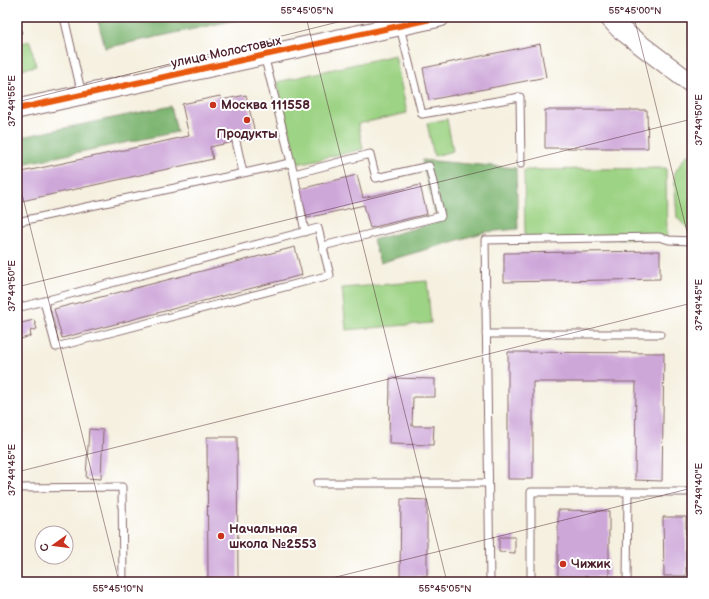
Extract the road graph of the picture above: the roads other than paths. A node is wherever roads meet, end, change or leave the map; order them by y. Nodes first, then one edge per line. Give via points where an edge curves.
1 (64, 17) edge
2 (440, 17) edge
3 (608, 20) edge
4 (402, 22) edge
5 (264, 55) junction
6 (690, 84) edge
7 (82, 95) junction
8 (17, 109) edge
9 (236, 141) dead end
10 (290, 163) junction
11 (521, 164) dead end
12 (243, 173) junction
13 (294, 174) junction
14 (17, 222) edge
15 (305, 232) junction
16 (692, 240) edge
17 (323, 246) junction
18 (44, 301) junction
19 (17, 308) edge
20 (486, 334) junction
21 (660, 334) dead end
22 (317, 483) dead end
23 (488, 483) junction
24 (17, 488) edge
25 (628, 492) junction
26 (692, 492) edge
27 (123, 582) edge
28 (490, 582) edge
29 (531, 582) edge
30 (626, 582) edge

1 - 7 lane
2 - 4 street, улица Молостовых
3 - 6 street
4 - 5 street, улица Молостовых
4 - 11 lane via 422,114 520,96
5 - 7 street, улица Молостовых
5 - 10 lane
7 - 8 street, улица Молостовых
9 - 12 lane
10 - 12 lane
10 - 13 lane
12 - 14 lane
13 - 15 lane
13 - 17 lane via 370,154 376,178 429,166 442,216
15 - 17 lane via 318,228
15 - 18 lane
16 - 20 lane via 669,240 659,237 485,240
17 - 18 lane via 330,275 56,347
18 - 19 lane
20 - 21 lane
20 - 23 lane
22 - 23 lane
23 - 28 lane
24 - 27 lane via 122,487
25 - 26 lane
25 - 29 lane via 531,492
25 - 30 lane

